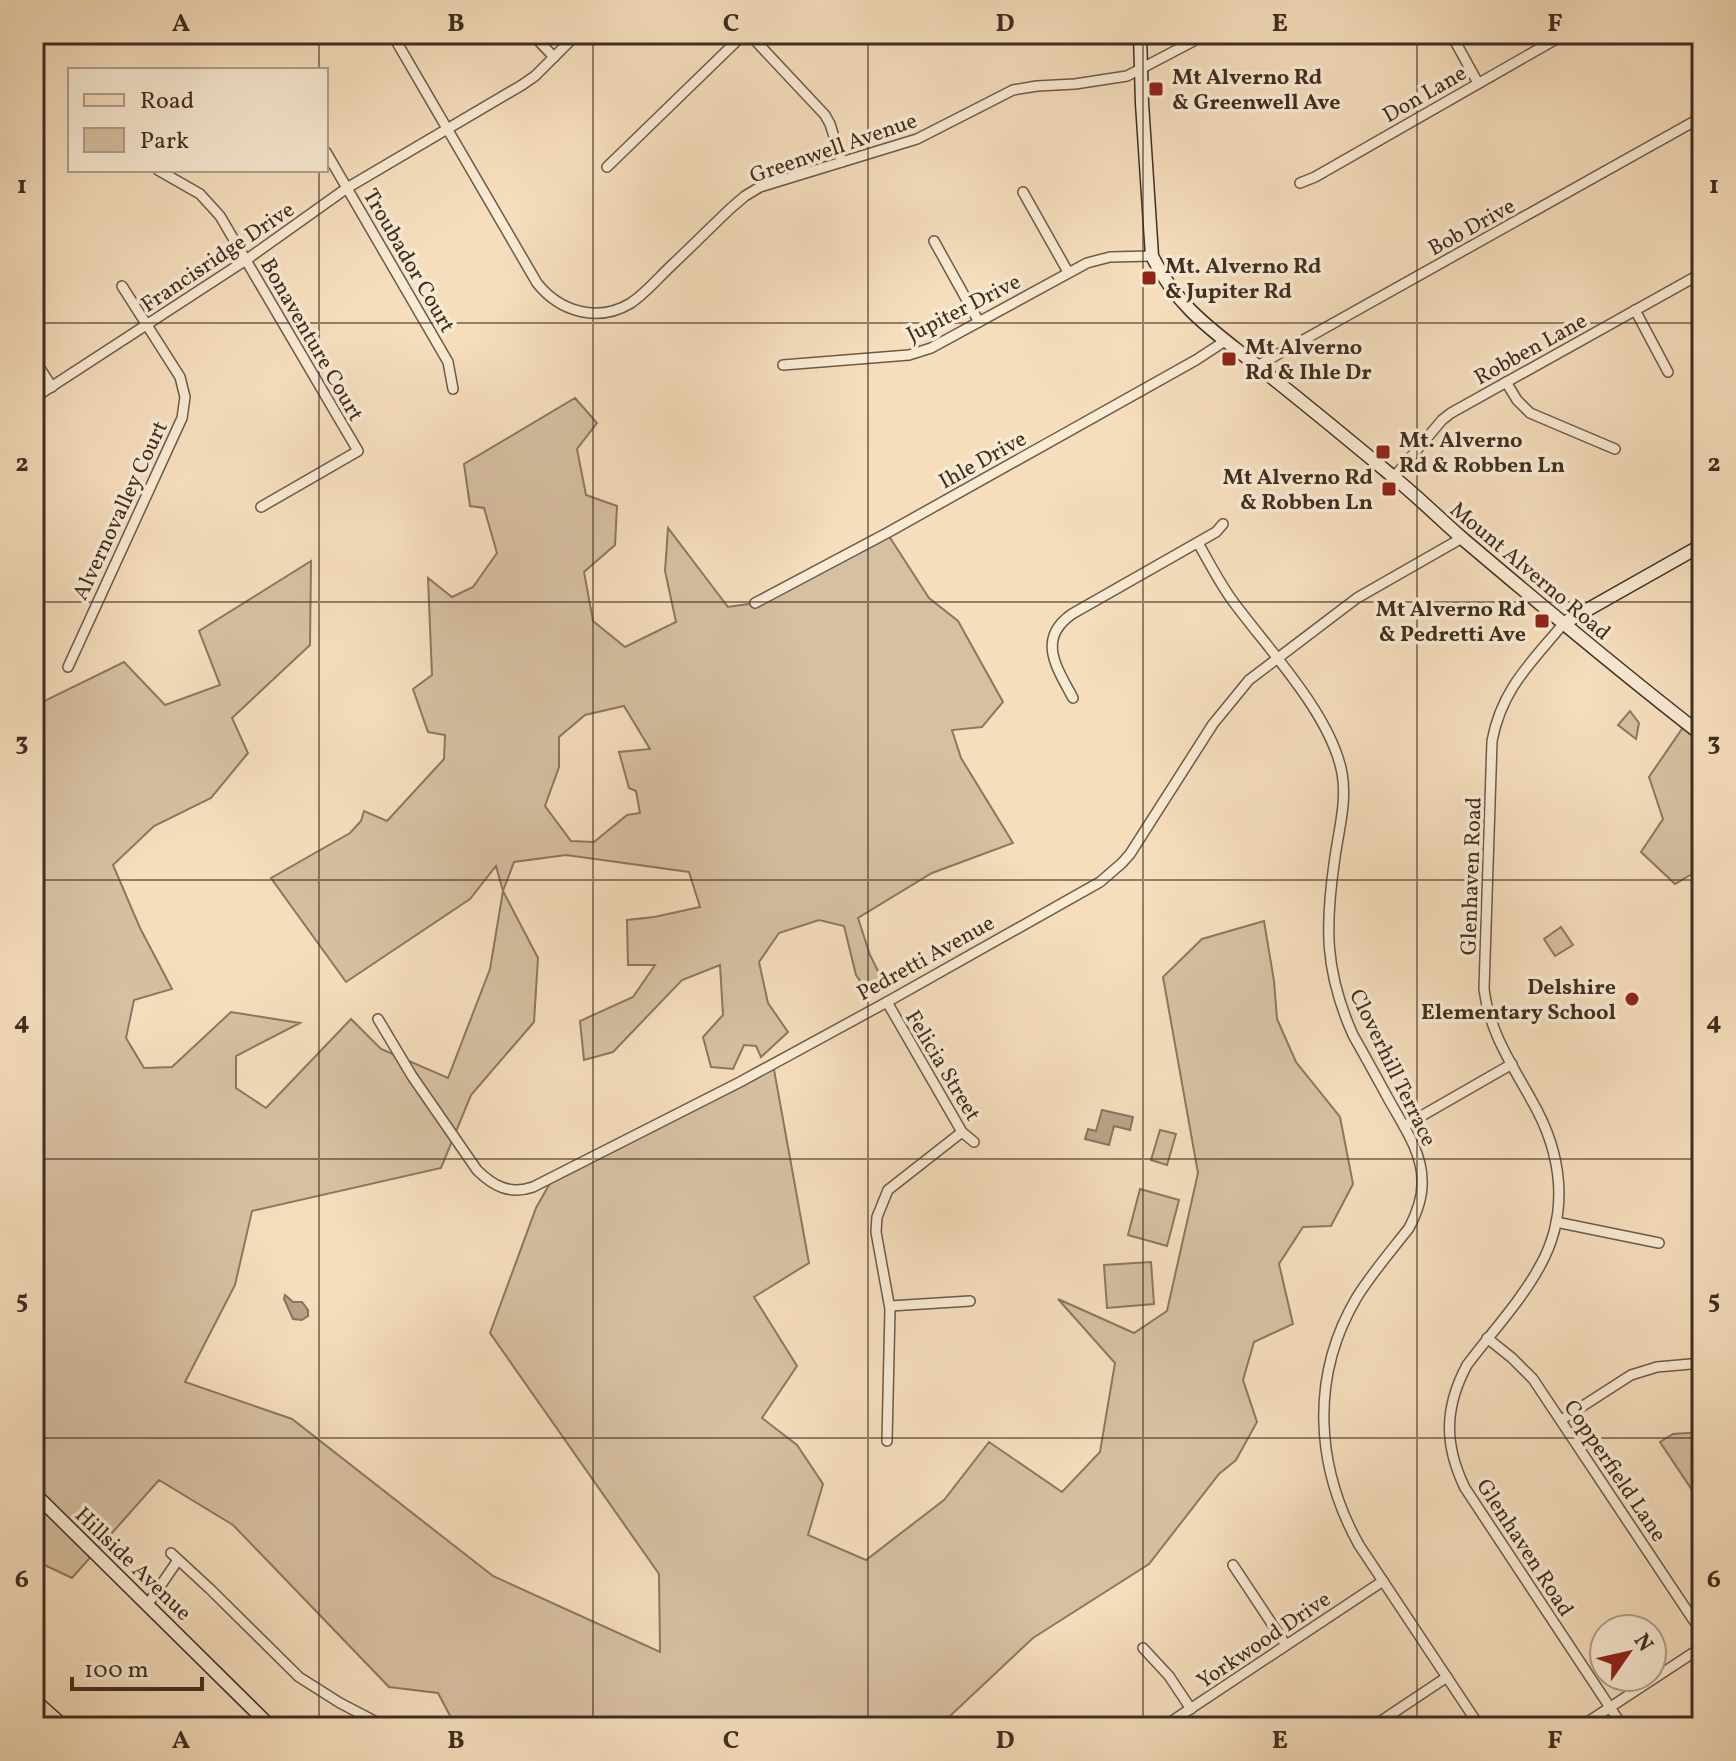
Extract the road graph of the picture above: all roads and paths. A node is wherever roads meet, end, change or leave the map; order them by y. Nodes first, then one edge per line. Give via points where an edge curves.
1 (392, 34) edge
2 (532, 34) edge
3 (577, 34) edge
4 (747, 34) edge
5 (1140, 34) edge
6 (1207, 34) edge
7 (1451, 34) edge
8 (1565, 34) edge
9 (554, 57) junction
10 (1141, 70) junction
11 (1478, 83) junction
12 (1702, 117) edge
13 (447, 129) junction
14 (328, 155) edge
15 (842, 162) junction
16 (607, 167) dead end
17 (162, 172) edge
18 (1300, 183) dead end
19 (347, 188) junction
20 (1023, 192) dead end
21 (934, 241) dead end
22 (1152, 256) junction
23 (246, 260) junction
24 (1068, 272) junction
25 (1702, 273) edge
26 (122, 286) dead end
27 (1635, 310) junction
28 (979, 322) junction
29 (147, 325) junction
30 (1225, 341) junction
31 (34, 359) edge
32 (783, 365) dead end
33 (1257, 366) junction
34 (1668, 372) dead end
35 (1506, 382) junction
36 (52, 387) junction
37 (453, 389) dead end
38 (34, 398) edge
39 (1615, 449) dead end
40 (1394, 477) junction
41 (261, 507) dead end
42 (1223, 524) dead end
43 (1462, 538) junction
44 (1198, 543) junction
45 (1702, 545) edge
46 (755, 603) dead end
47 (1564, 623) junction
48 (1278, 659) junction
49 (68, 667) dead end
50 (1073, 698) dead end
51 (1702, 735) edge
52 (887, 1002) junction
53 (378, 1019) dead end
54 (1512, 1064) junction
55 (1404, 1126) junction
56 (962, 1132) junction
57 (974, 1142) dead end
58 (1556, 1222) junction
59 (1659, 1243) dead end
60 (970, 1301) dead end
61 (890, 1306) junction
62 (1487, 1338) junction
63 (1702, 1363) edge
64 (1561, 1420) junction
65 (887, 1441) dead end
66 (34, 1493) edge
67 (1233, 1565) dead end
68 (1383, 1581) junction
69 (148, 1604) junction
70 (1702, 1633) edge
71 (1286, 1645) junction
72 (1702, 1647) edge
73 (1143, 1648) dead end
74 (1447, 1677) junction
75 (34, 1688) edge
76 (38, 1705) edge
77 (1610, 1707) junction
78 (1191, 1709) junction
79 (381, 1726) edge
80 (63, 1727) edge
81 (274, 1727) edge
82 (1163, 1727) edge
83 (1372, 1727) edge
84 (1480, 1727) edge
85 (1580, 1727) edge
86 (1623, 1727) edge

1 - 13 street, Greenwell Avenue
2 - 9 street
3 - 9 street, Francisridge Drive
4 - 15 street via 825,115
4 - 16 street
5 - 10 street, Mount Alverno Road
6 - 10 street, Greenwell Avenue
7 - 11 street
8 - 11 street, Don Lane
9 - 13 street, Francisridge Drive via 522,85
10 - 15 street, Greenwell Avenue via 1116,79 1013,90 917,139
10 - 22 street, Mount Alverno Road
11 - 18 street, Don Lane
12 - 33 street, Bob Drive
13 - 15 street, Greenwell Avenue via 537,283 554,300 587,313 619,309 639,297 745,196
13 - 19 street, Francisridge Drive
14 - 19 street, Troubador Court
17 - 23 street, Bonaventure Court via 210,203
19 - 23 street, Francisridge Drive
19 - 37 street, Troubador Court via 448,362
20 - 24 street
21 - 28 street
22 - 24 street, Jupiter Drive via 1098,259
22 - 30 street, Mount Alverno Road via 1177,298
23 - 29 street, Francisridge Drive
23 - 41 street, Bonaventure Court via 358,451
24 - 28 street, Jupiter Drive
25 - 27 street, Robben Lane
26 - 29 street, Alvernovalley Court
27 - 34 street
27 - 35 street, Robben Lane
28 - 32 street, Jupiter Drive via 909,355
29 - 36 street, Francisridge Drive
29 - 49 street, Alvernovalley Court via 180,377 185,397 182,418
30 - 33 street, Mount Alverno Road
30 - 46 street, Ihle Drive
31 - 36 street
33 - 40 street, Mount Alverno Road
35 - 39 street via 1530,413
35 - 40 street, Robben Lane via 1442,420
36 - 38 street, Francisridge Drive
40 - 43 street, Mount Alverno Road
42 - 44 street
43 - 47 street, Mount Alverno Road
43 - 48 street, Pedretti Avenue via 1357,598
44 - 48 street, Cloverhill Terrace via 1230,598
44 - 50 street via 1060,624 1052,640 1053,658
45 - 47 street
47 - 51 street, Mount Alverno Road
47 - 54 street, Glenhaven Road via 1509,691 1492,741 1484,989 1490,1021
48 - 52 street, Pedretti Avenue via 1228,704 1130,854 1110,875
48 - 55 street, Cloverhill Terrace via 1309,701 1338,757 1343,804 1328,907 1332,972 1344,1016
52 - 53 street, Pedretti Avenue via 713,1096 517,1191 502,1188 477,1170
52 - 56 street, Felicia Street
54 - 55 street
54 - 58 street, Glenhaven Road via 1552,1143 1559,1183
55 - 68 street, Cloverhill Terrace via 1421,1170 1419,1205 1409,1228 1345,1320 1324,1402 1333,1485 1349,1527
56 - 57 street, Felicia Street
56 - 61 street via 888,1190 876,1232
58 - 59 street
58 - 62 street, Glenhaven Road via 1536,1273
60 - 61 street
61 - 65 street
62 - 64 street, Copperfield Lane via 1533,1379
62 - 77 street, Glenhaven Road via 1454,1394 1449,1426 1455,1466
63 - 64 street via 1631,1375
64 - 70 street, Copperfield Lane
66 - 69 street, Hillside Avenue
67 - 71 street
68 - 71 street, Yorkwood Drive
68 - 74 street, Cloverhill Terrace
69 - 79 street via 174,1557 299,1677
69 - 81 street, Hillside Avenue
71 - 78 street, Yorkwood Drive
72 - 77 street
73 - 78 street
74 - 83 street
74 - 84 street, Cloverhill Terrace
75 - 76 main road
76 - 80 main road
77 - 85 street
77 - 86 street, Glenhaven Road
78 - 82 street, Yorkwood Drive

